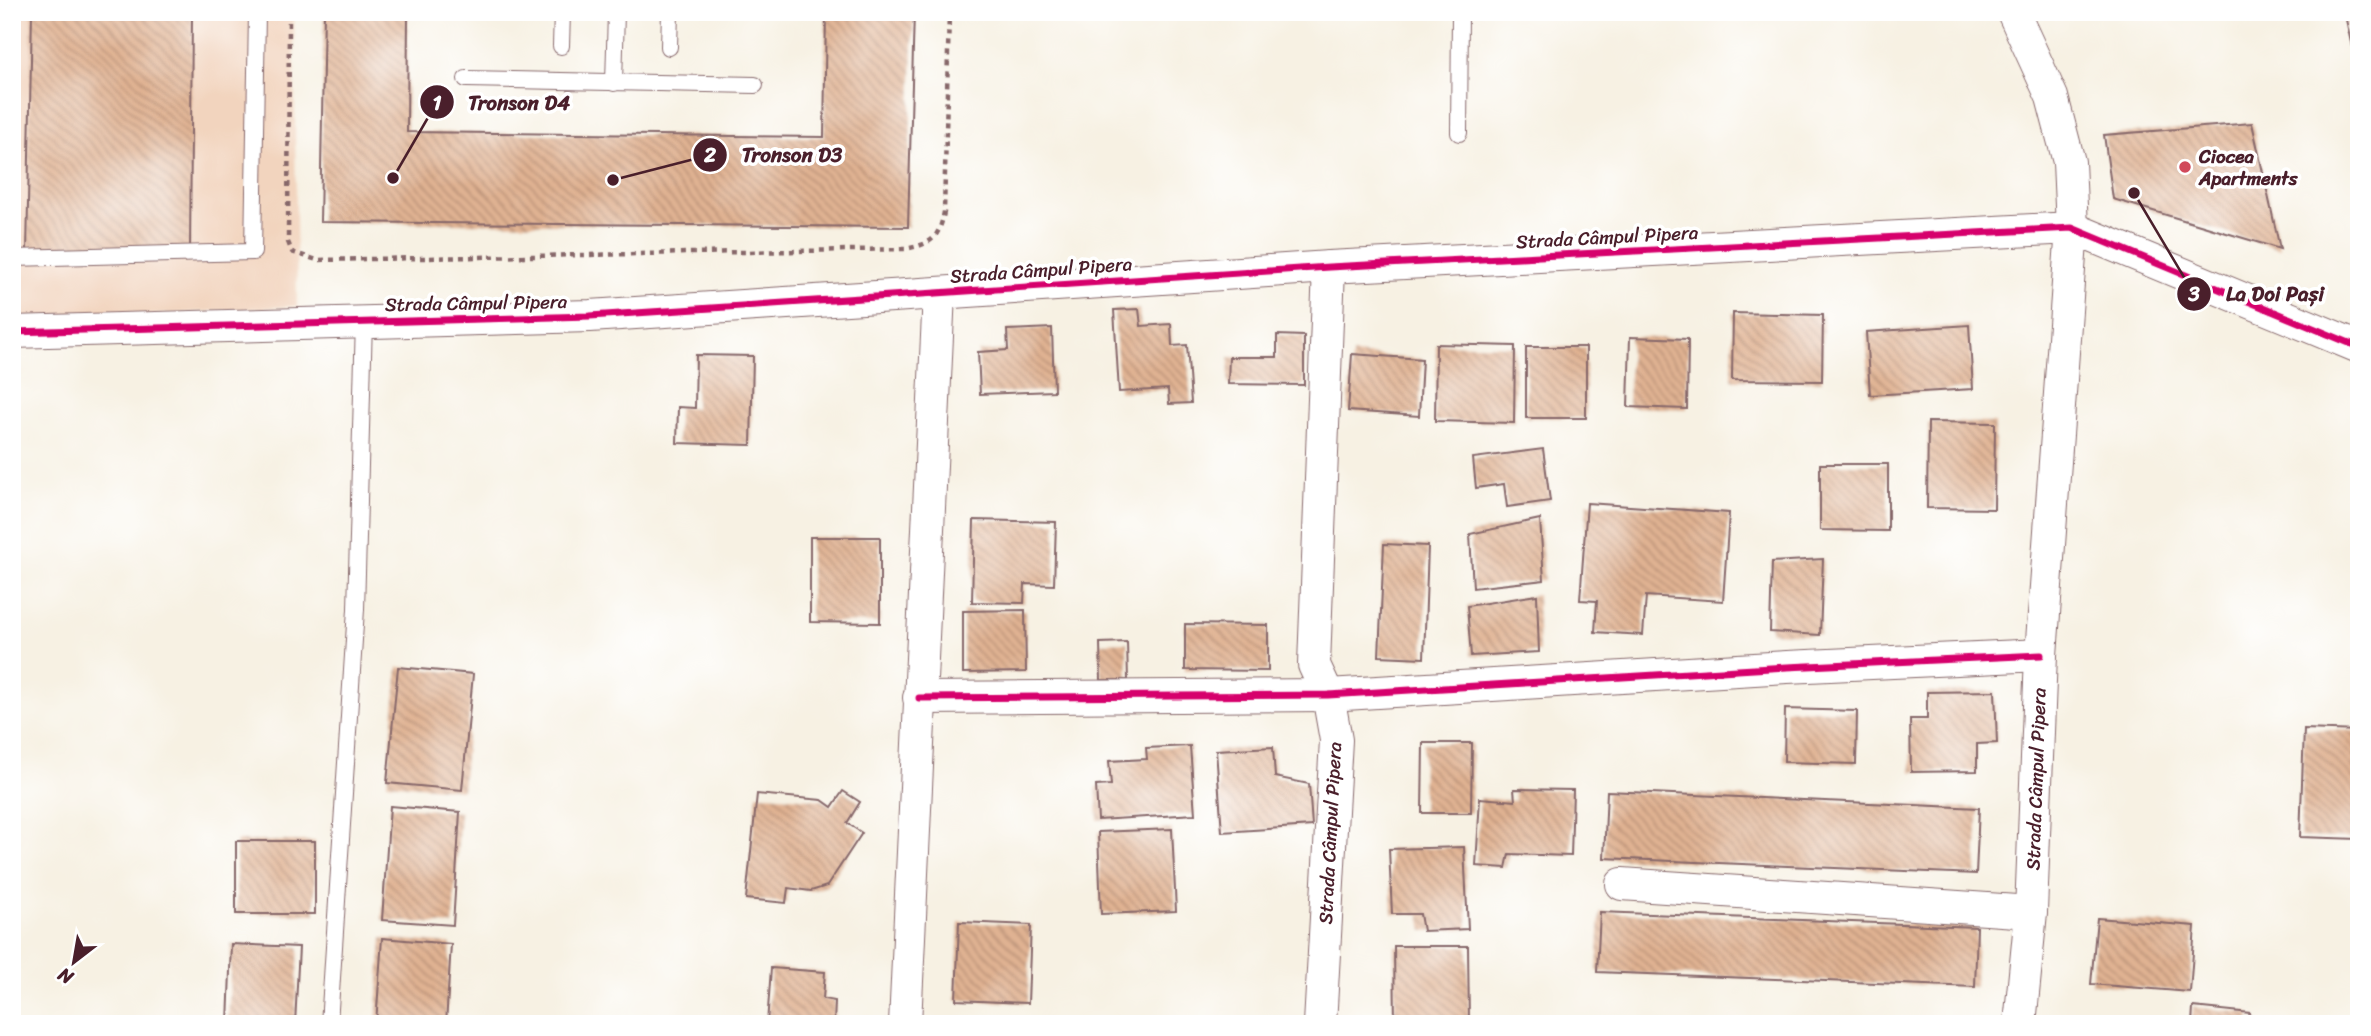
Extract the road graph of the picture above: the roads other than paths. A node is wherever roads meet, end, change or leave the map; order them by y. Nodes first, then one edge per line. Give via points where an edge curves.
1 (257, 12) edge
2 (562, 12) edge
3 (616, 12) edge
4 (670, 12) edge
5 (1460, 12) edge
6 (2013, 12) edge
7 (561, 46) dead end
8 (668, 47) dead end
9 (466, 79) dead end
10 (614, 83) junction
11 (755, 85) dead end
12 (1459, 133) dead end
13 (2071, 228) junction
14 (12, 258) edge
15 (1329, 267) junction
16 (939, 293) junction
17 (364, 321) junction
18 (12, 332) edge
19 (2359, 347) edge
20 (2041, 655) junction
21 (1328, 695) junction
22 (919, 698) junction
23 (1622, 884) dead end
24 (2031, 912) junction
25 (329, 1024) edge
26 (905, 1024) edge
27 (1320, 1024) edge
28 (2020, 1024) edge

1 - 14 lane via 253,252
2 - 7 lane
3 - 10 lane
4 - 8 lane
5 - 12 lane
6 - 13 street via 2052,97 2069,162
9 - 10 lane
10 - 11 lane
13 - 15 street, Strada Câmpul Pipera
13 - 19 street
13 - 20 street, Strada Câmpul Pipera
15 - 16 street, Strada Câmpul Pipera
15 - 21 street, Strada Câmpul Pipera via 1314,665
16 - 17 street, Strada Câmpul Pipera via 590,316
16 - 22 street
17 - 18 street, Strada Câmpul Pipera
17 - 25 lane via 356,609
20 - 21 street
20 - 24 street, Strada Câmpul Pipera
21 - 22 street
21 - 27 street, Strada Câmpul Pipera via 1336,740
22 - 26 street
23 - 24 street
24 - 28 street, Strada Câmpul Pipera

